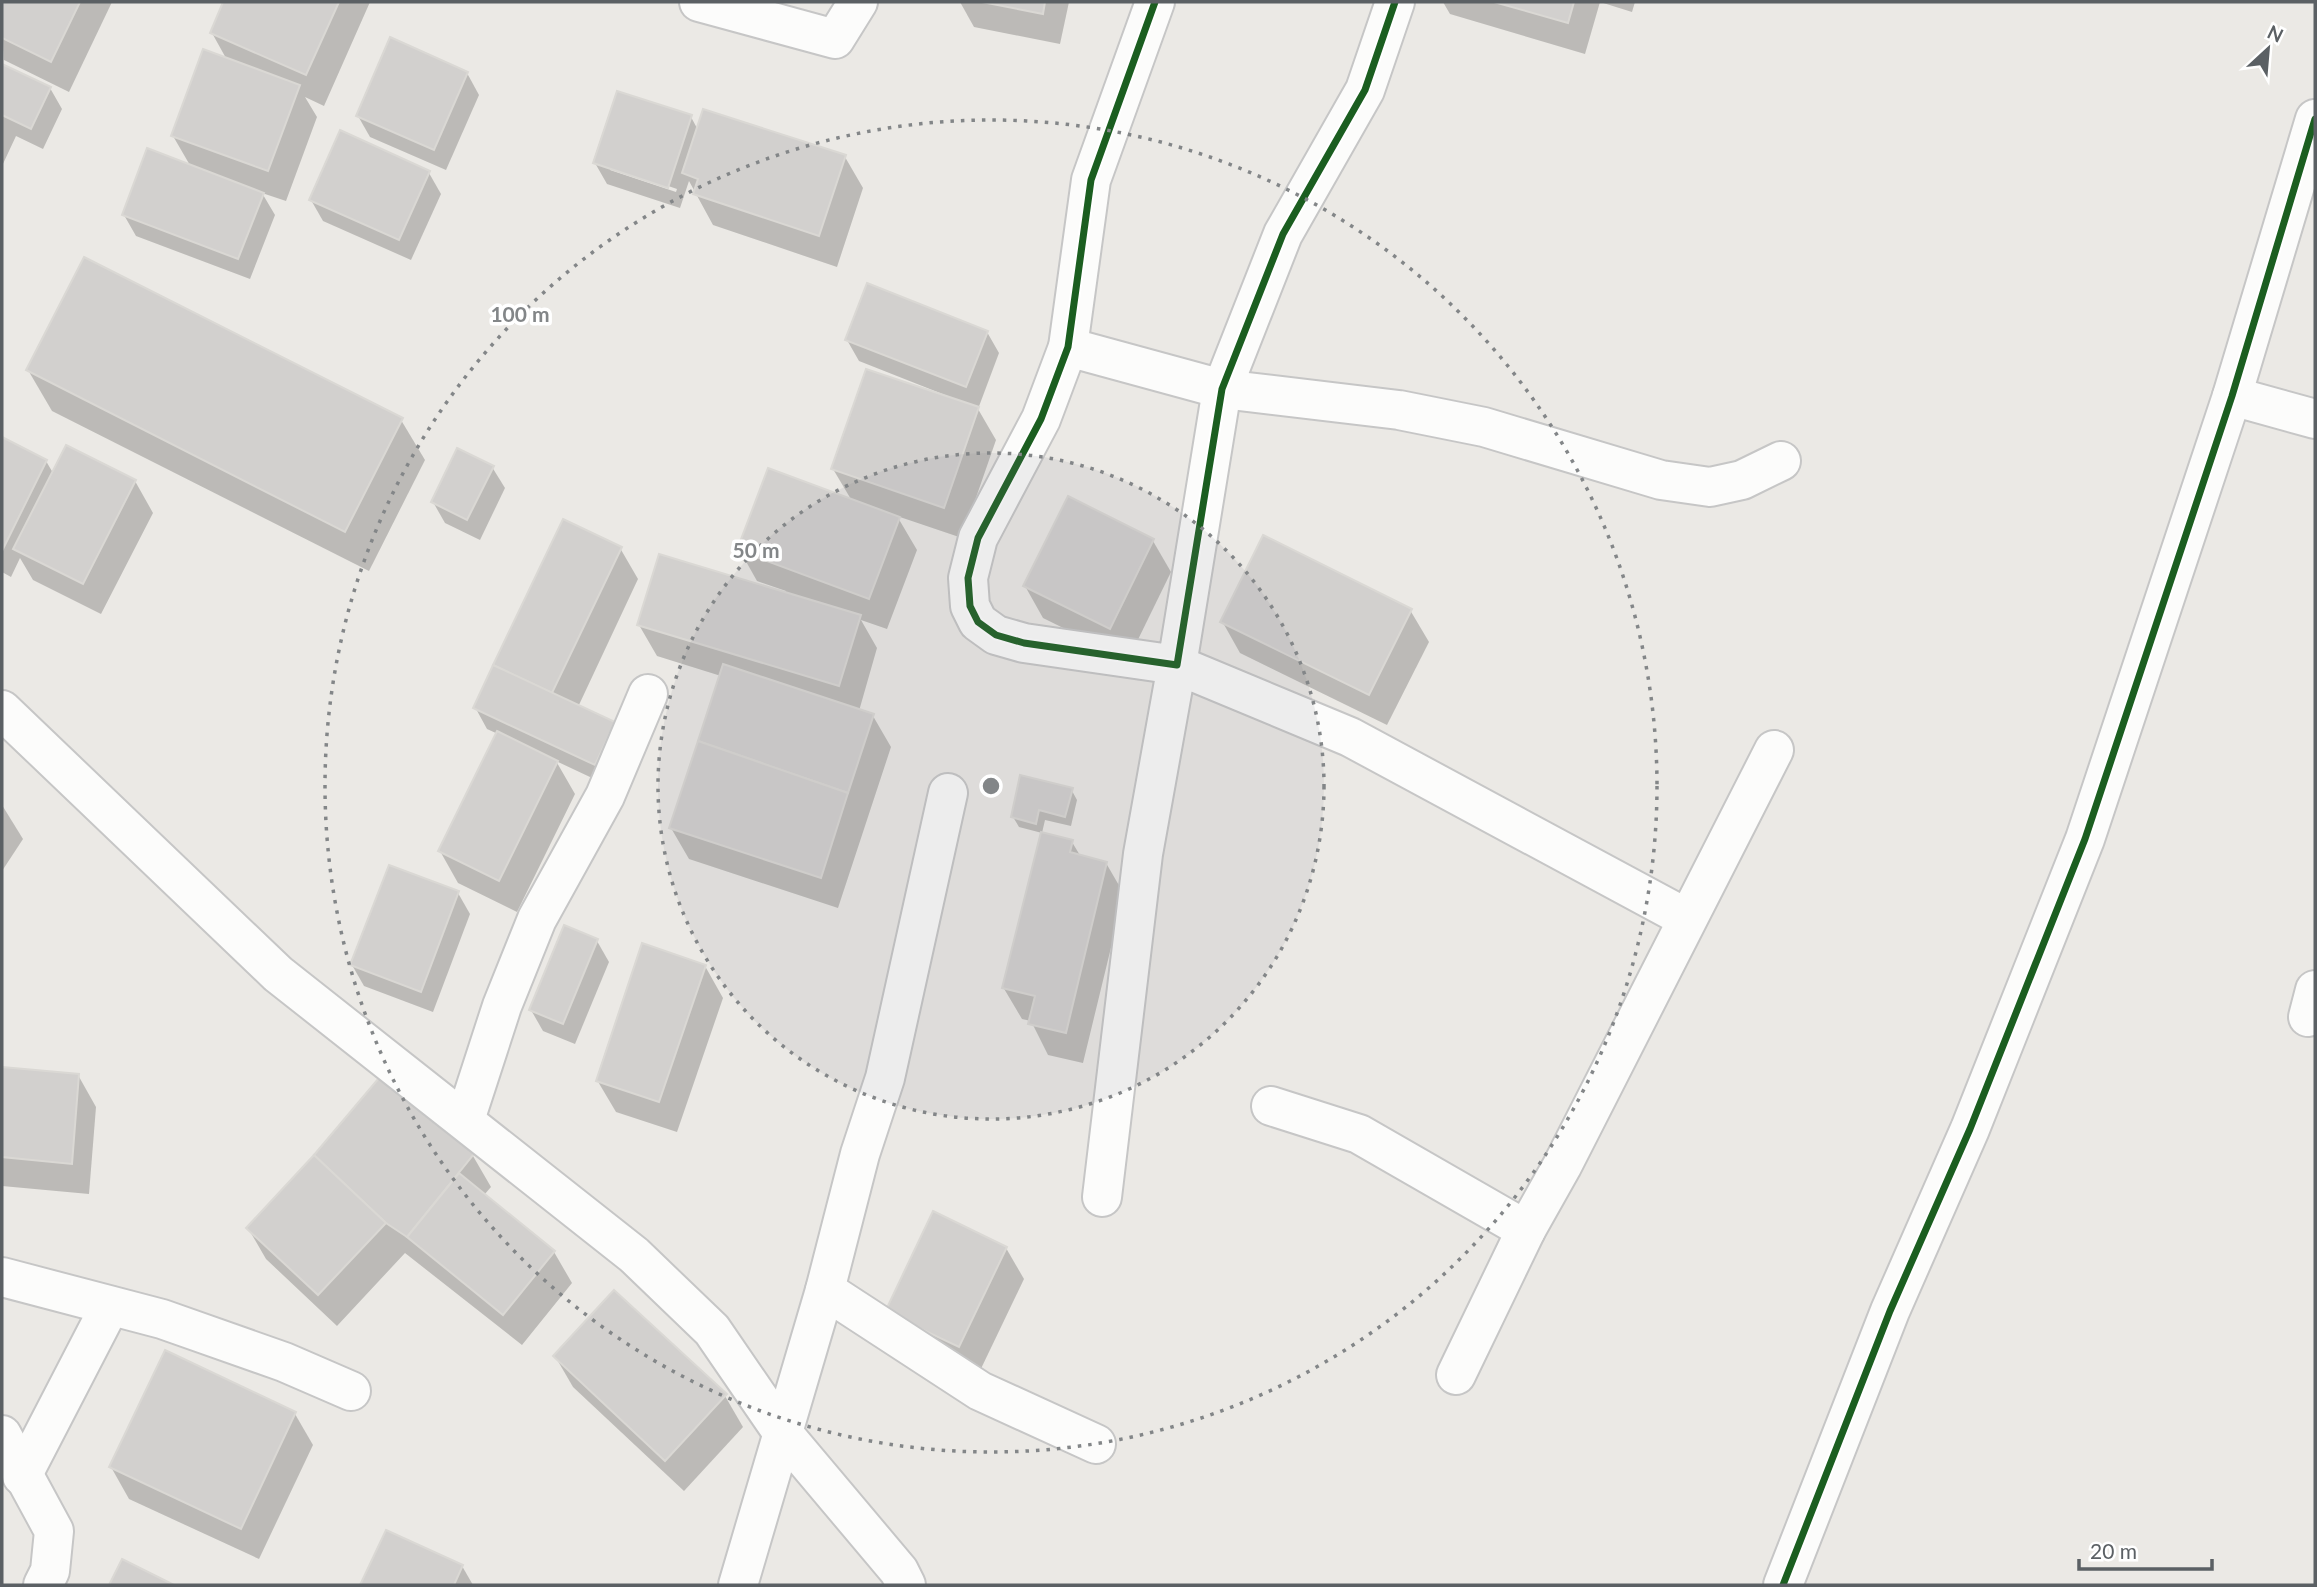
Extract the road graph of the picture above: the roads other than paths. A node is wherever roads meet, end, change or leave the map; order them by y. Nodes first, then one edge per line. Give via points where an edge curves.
1 (699, 2) edge
2 (858, 2) edge
3 (1155, 2) edge
4 (1395, 2) edge
5 (2315, 120) edge
6 (1068, 347) junction
7 (1222, 389) junction
8 (2232, 396) junction
9 (2315, 419) edge
10 (1781, 461) dead end
11 (1177, 665) junction
12 (648, 694) dead end
13 (2, 710) edge
14 (1774, 750) dead end
15 (948, 793) dead end
16 (1686, 918) junction
17 (1271, 1106) dead end
18 (465, 1121) junction
19 (1102, 1198) dead end
20 (1526, 1230) junction
21 (2, 1277) edge
22 (825, 1290) junction
23 (110, 1306) junction
24 (1455, 1375) dead end
25 (351, 1391) dead end
26 (782, 1432) junction
27 (2, 1435) edge
28 (1096, 1444) dead end
29 (22, 1476) junction
30 (43, 1585) edge
31 (738, 1585) edge
32 (906, 1585) edge
33 (1783, 1585) edge

1 - 2 street via 835,39
3 - 6 street via 1091,180
4 - 7 street via 1365,90 1283,234
5 - 8 street
6 - 7 street
6 - 11 street via 1041,419 978,538 968,578 970,606 978,622 996,635 1024,643
7 - 10 street via 1399,410 1484,427 1661,480 1710,487 1742,480
7 - 11 street
8 - 9 street
8 - 33 street via 2085,839 1970,1129 1879,1337
11 - 16 street via 1350,737
11 - 19 street via 1143,854
12 - 18 street via 605,796 537,919 502,1006
13 - 18 street via 278,974
14 - 16 street
15 - 22 street via 885,1078
16 - 20 street
17 - 20 street via 1359,1134
18 - 26 street via 634,1255 712,1330
20 - 24 street
21 - 23 street
22 - 26 street
22 - 28 street via 980,1391
23 - 25 street via 272,1357
23 - 29 street
26 - 31 street
26 - 32 street
27 - 29 street
29 - 30 street via 54,1531 50,1571

